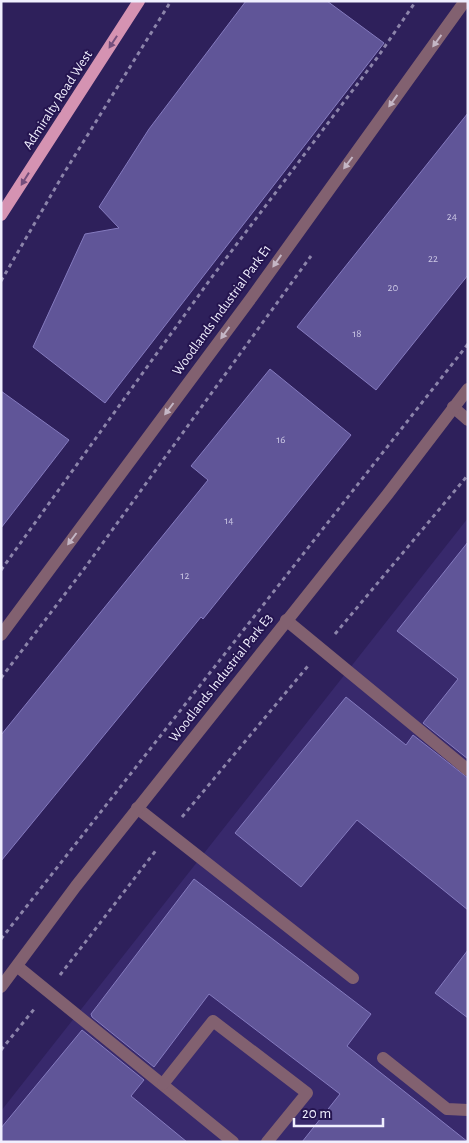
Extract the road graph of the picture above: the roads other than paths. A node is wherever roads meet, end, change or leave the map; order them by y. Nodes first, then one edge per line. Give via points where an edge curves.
1 (139, 1) edge
2 (465, 1) edge
3 (1, 215) edge
4 (468, 389) edge
5 (453, 407) junction
6 (468, 420) edge
7 (286, 620) junction
8 (1, 635) edge
9 (468, 770) edge
10 (137, 808) junction
11 (18, 967) junction
12 (353, 978) dead end
13 (1, 987) edge
14 (384, 1058) dead end
15 (163, 1084) junction
16 (468, 1110) edge
17 (233, 1142) edge
18 (267, 1142) edge

1 -> 3 main road, Admiralty Road West
2 -> 8 street, Woodlands Industrial Park E1 via 252,297
4 - 5 street, Woodlands Industrial Park E3
5 - 6 street
5 - 7 street, Woodlands Industrial Park E3
7 - 9 street
7 - 10 street, Woodlands Industrial Park E3
10 - 11 street, Woodlands Industrial Park E3
10 - 12 street
11 - 13 street, Woodlands Industrial Park E3
11 - 15 street
14 - 16 street via 447,1108
15 - 17 street
15 - 18 street via 214,1021 307,1093

